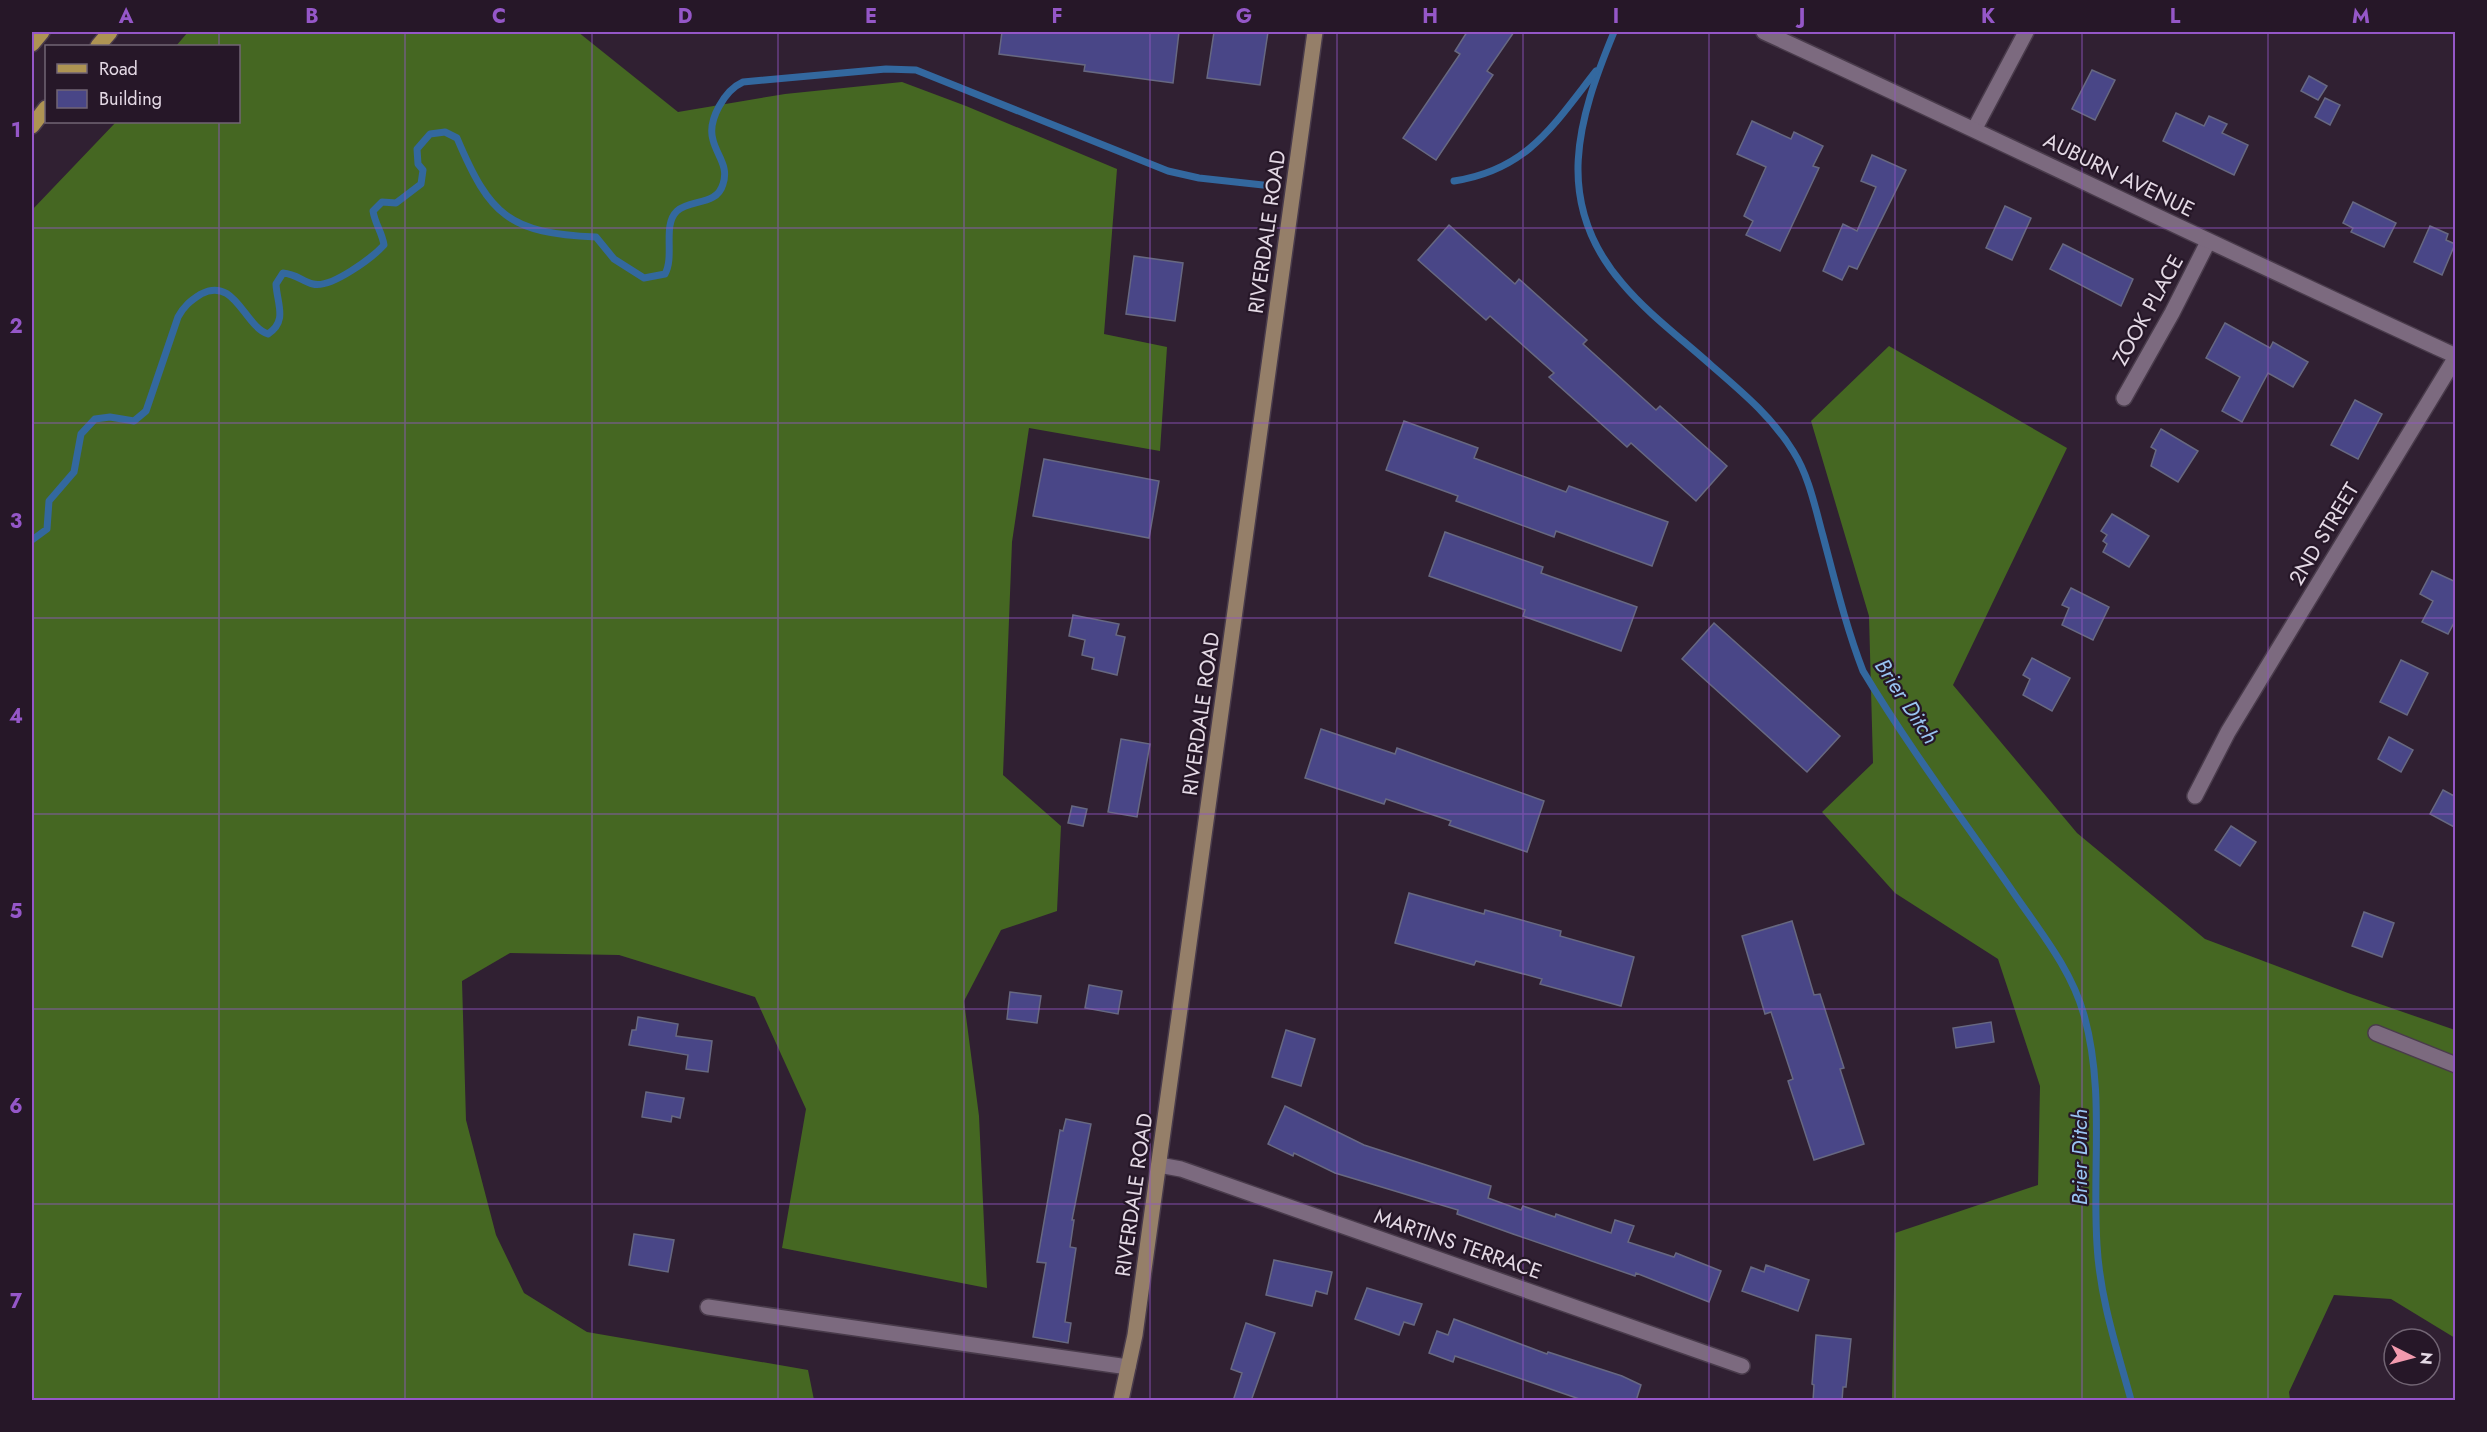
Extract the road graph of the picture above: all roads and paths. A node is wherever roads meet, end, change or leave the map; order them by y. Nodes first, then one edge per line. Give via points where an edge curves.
1 (42, 32) edge
2 (110, 32) edge
3 (1315, 32) edge
4 (1764, 32) edge
5 (2026, 32) edge
6 (32, 44) edge
7 (99, 45) edge
8 (45, 109) edge
9 (32, 126) edge
10 (1975, 128) junction
11 (2208, 242) junction
12 (2456, 356) edge
13 (2124, 398) dead end
14 (2195, 796) dead end
15 (2376, 1033) dead end
16 (2456, 1065) edge
17 (1159, 1164) junction
18 (708, 1307) dead end
19 (1742, 1366) dead end
20 (1128, 1367) junction
21 (1121, 1401) edge

1 - 6 main road
2 - 7 main road
3 - 17 main road, RIVERDALE ROAD
4 - 10 street, AUBURN AVENUE
5 - 10 street
8 - 9 main road
10 - 11 street, AUBURN AVENUE
11 - 12 street, AUBURN AVENUE
11 - 13 street, ZOOK PLACE
12 - 14 street, 2ND STREET via 2228,732
15 - 16 street
17 - 19 street, MARTINS TERRACE
17 - 20 main road, RIVERDALE ROAD
18 - 20 street
20 - 21 main road, RIVERDALE ROAD

